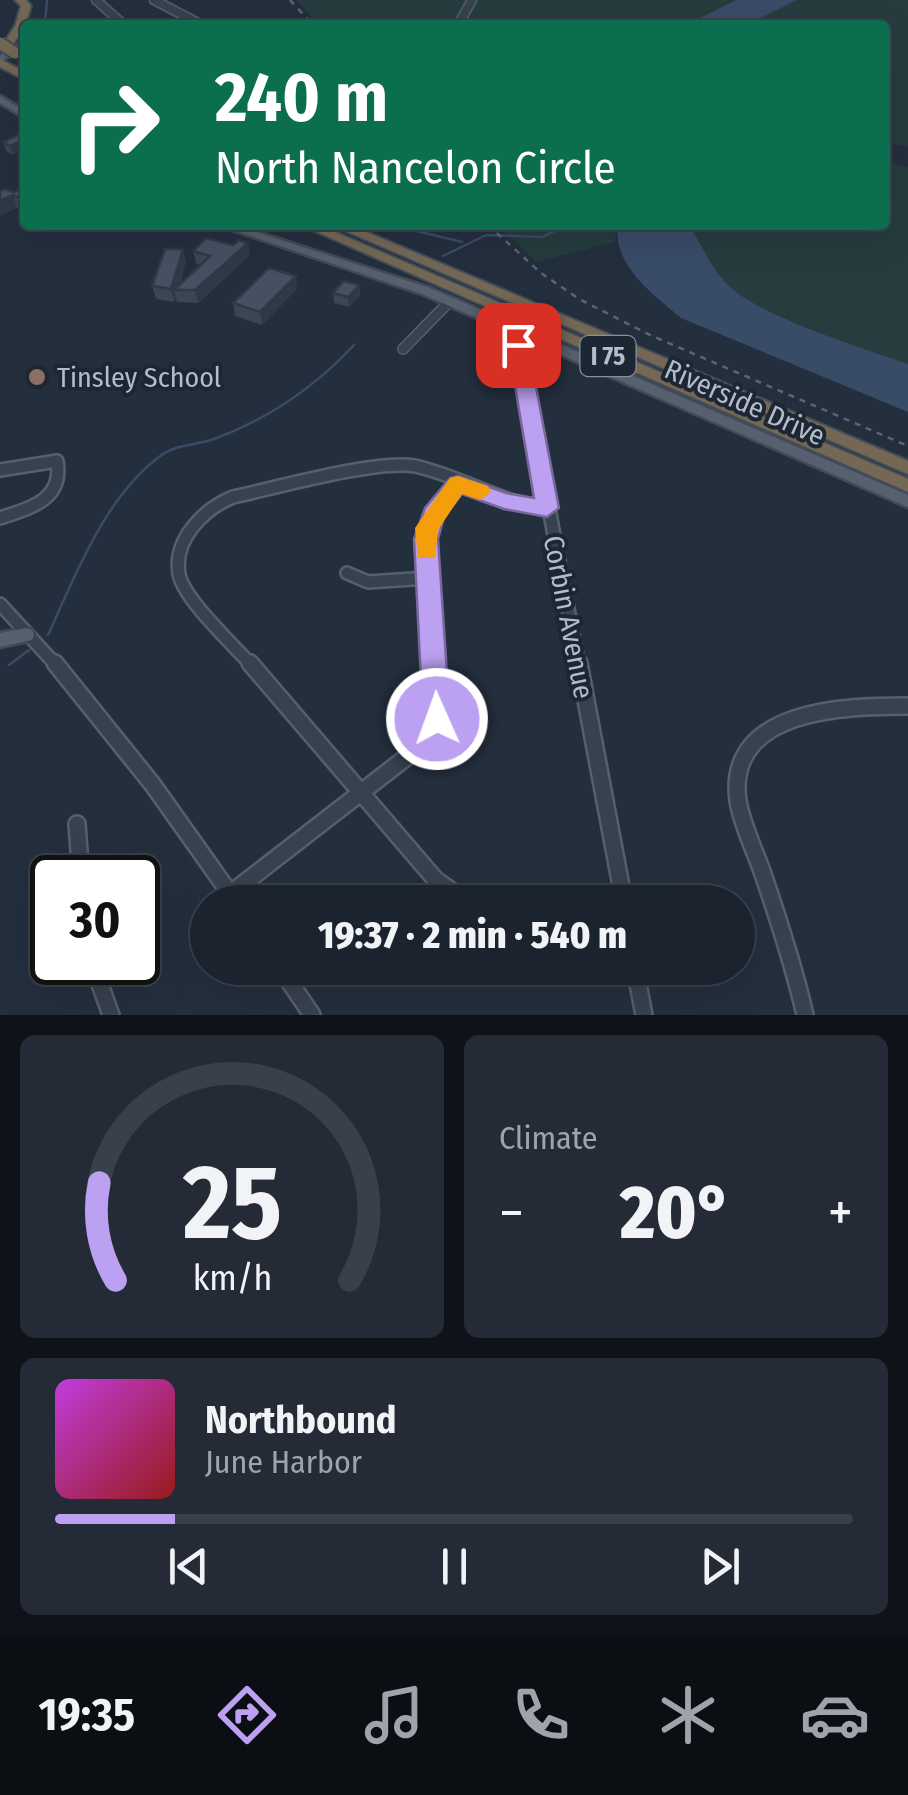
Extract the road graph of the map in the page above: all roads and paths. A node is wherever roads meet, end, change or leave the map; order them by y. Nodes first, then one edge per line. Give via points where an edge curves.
1 (96, 0) edge
2 (154, 0) edge
3 (118, 20) edge
4 (192, 20) edge
5 (20, 26) edge
6 (9, 55) edge
7 (240, 230) edge
8 (319, 230) edge
9 (351, 230) edge
10 (450, 301) junction
11 (525, 333) junction
12 (403, 348) dead end
13 (908, 468) edge
14 (0, 470) edge
15 (458, 484) junction
16 (908, 486) edge
17 (908, 501) edge
18 (547, 508) junction
19 (0, 518) edge
20 (347, 573) dead end
21 (428, 578) junction
22 (0, 604) edge
23 (26, 635) junction
24 (0, 640) edge
25 (908, 706) edge
26 (361, 792) junction
27 (78, 824) dead end
28 (79, 855) edge
29 (223, 885) edge
30 (249, 885) edge
31 (444, 885) edge
32 (621, 885) edge
33 (100, 985) edge
34 (292, 985) edge
35 (639, 985) edge
36 (111, 1015) edge
37 (312, 1015) edge
38 (644, 1015) edge
39 (805, 1015) edge

1 - 3 street
2 - 4 street
5 - 6 highway
7 - 10 main road, Riverside Drive
8 - 16 highway, I 75
9 - 13 highway, I 75
10 - 11 main road, Riverside Drive
10 - 12 street
11 - 17 main road, Riverside Drive
11 - 18 street, Corbin Avenue via 518,345
14 - 19 street via 49,460 58,461 60,476 47,499
15 - 18 street
15 - 21 street via 427,528
15 - 26 street via 403,464 366,468 221,501 185,536 178,573 188,592
18 - 32 street, Corbin Avenue
20 - 21 street via 368,582
21 - 26 street via 437,719 408,756
22 - 23 street
23 - 24 main road
23 - 29 street via 70,679
25 - 39 street via 830,708 798,716 769,730 743,757 738,800
26 - 30 street
26 - 31 street
27 - 28 street
33 - 36 street
34 - 37 street
35 - 38 street

